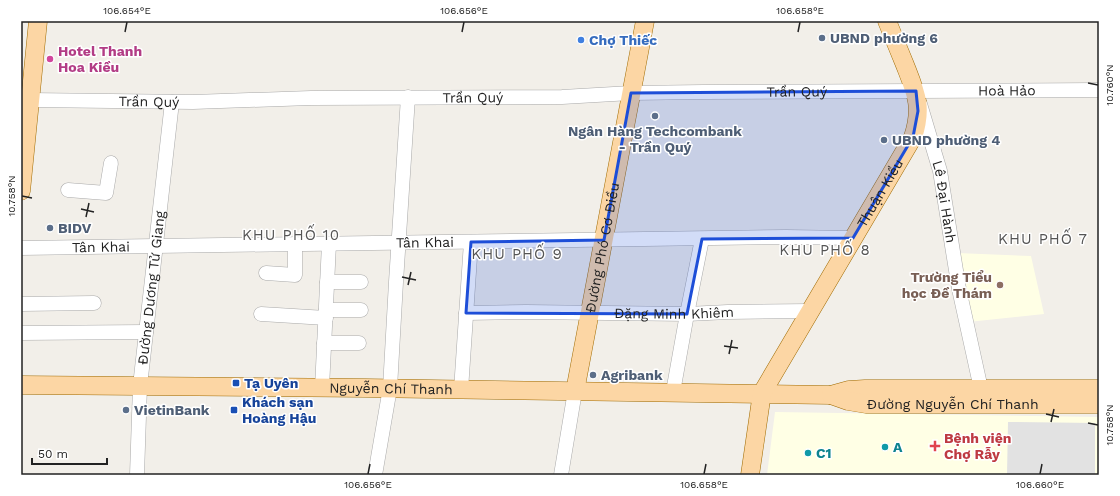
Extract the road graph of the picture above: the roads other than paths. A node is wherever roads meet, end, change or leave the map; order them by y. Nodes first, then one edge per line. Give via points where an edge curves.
1 (28, 21) edge
2 (38, 21) edge
3 (645, 21) edge
4 (887, 21) edge
5 (1099, 90) edge
6 (916, 91) junction
7 (631, 94) junction
8 (24, 96) edge
9 (408, 97) junction
10 (172, 102) junction
11 (111, 163) dead end
12 (68, 190) dead end
13 (21, 191) edge
14 (853, 238) junction
15 (702, 239) junction
16 (604, 240) junction
17 (471, 242) junction
18 (398, 243) junction
19 (295, 244) junction
20 (329, 244) junction
21 (156, 246) junction
22 (21, 248) edge
23 (266, 273) dead end
24 (327, 282) junction
25 (361, 282) dead end
26 (94, 303) dead end
27 (21, 304) edge
28 (361, 310) dead end
29 (810, 311) junction
30 (590, 312) junction
31 (466, 313) junction
32 (262, 314) dead end
33 (326, 314) junction
34 (687, 314) junction
35 (146, 332) junction
36 (21, 333) edge
37 (324, 343) junction
38 (359, 343) dead end
39 (21, 385) edge
40 (140, 386) junction
41 (322, 388) junction
42 (390, 388) junction
43 (1099, 389) edge
44 (460, 390) junction
45 (575, 391) junction
46 (673, 392) junction
47 (762, 393) junction
48 (831, 395) junction
49 (958, 396) junction
50 (983, 397) junction
51 (1099, 404) edge
52 (137, 475) edge
53 (375, 475) edge
54 (561, 475) edge
55 (750, 475) edge

1 - 8 main road
2 - 8 main road
3 - 7 main road, Đường Phó Cơ Điều
4 - 6 main road, Lê Đại Hành
5 - 6 street, Hoà Hảo
6 - 7 street, Trần Quý
6 - 14 main road, Thuận Kiều via 918,111 913,138
6 - 50 street, Lê Đại Hành via 940,171 959,289
7 - 9 street, Trần Quý via 562,97
7 - 16 main road, Đường Phó Cơ Điều
8 - 10 street, Trần Quý
8 - 13 main road
9 - 10 street, Trần Quý
9 - 18 street
10 - 21 street, Đường Dương Tử Giang
11 - 12 street via 106,193
14 - 15 street, Tân Khai
14 - 29 main road, Thuận Kiều
15 - 16 street, Tân Khai
15 - 34 street
16 - 17 street, Tân Khai
16 - 30 main road, Đường Phó Cơ Điều
17 - 18 street, Tân Khai
17 - 31 street
18 - 20 street, Tân Khai
18 - 42 street
19 - 20 street, Tân Khai
19 - 21 street, Tân Khai
19 - 23 street via 295,275
20 - 24 street
21 - 22 street, Tân Khai
21 - 35 street, Đường Dương Tử Giang
24 - 25 street
24 - 33 street
26 - 27 street
28 - 33 street
29 - 34 street, Đặng Minh Khiêm
29 - 47 main road, Thuận Kiều
30 - 31 street, Đặng Minh Khiêm
30 - 34 street, Đặng Minh Khiêm
30 - 45 main road, Đường Phó Cơ Điều
31 - 44 street
32 - 33 street
33 - 37 street
34 - 46 street
35 - 36 street
35 - 40 street, Đường Dương Tử Giang
37 - 38 street
37 - 41 street
39 - 40 main road, Nguyễn Chí Thanh
40 - 41 main road, Nguyễn Chí Thanh
40 - 52 street, Đường Dương Tử Giang
41 - 42 main road, Nguyễn Chí Thanh
42 - 44 main road, Nguyễn Chí Thanh
42 - 53 street
43 - 50 main road
44 - 45 main road, Nguyễn Chí Thanh
45 - 46 main road, Nguyễn Chí Thanh
45 - 54 street, Đường Phó Cơ Điều
46 - 47 main road, Nguyễn Chí Thanh
47 - 48 main road, Đường Nguyễn Chí Thanh
47 - 55 main road
48 - 49 main road, Đường Nguyễn Chí Thanh via 865,389
48 - 49 main road, Đường Nguyễn Chí Thanh via 866,404
49 - 50 main road, Đường Nguyễn Chí Thanh
50 - 51 main road, Đường Nguyễn Chí Thanh

